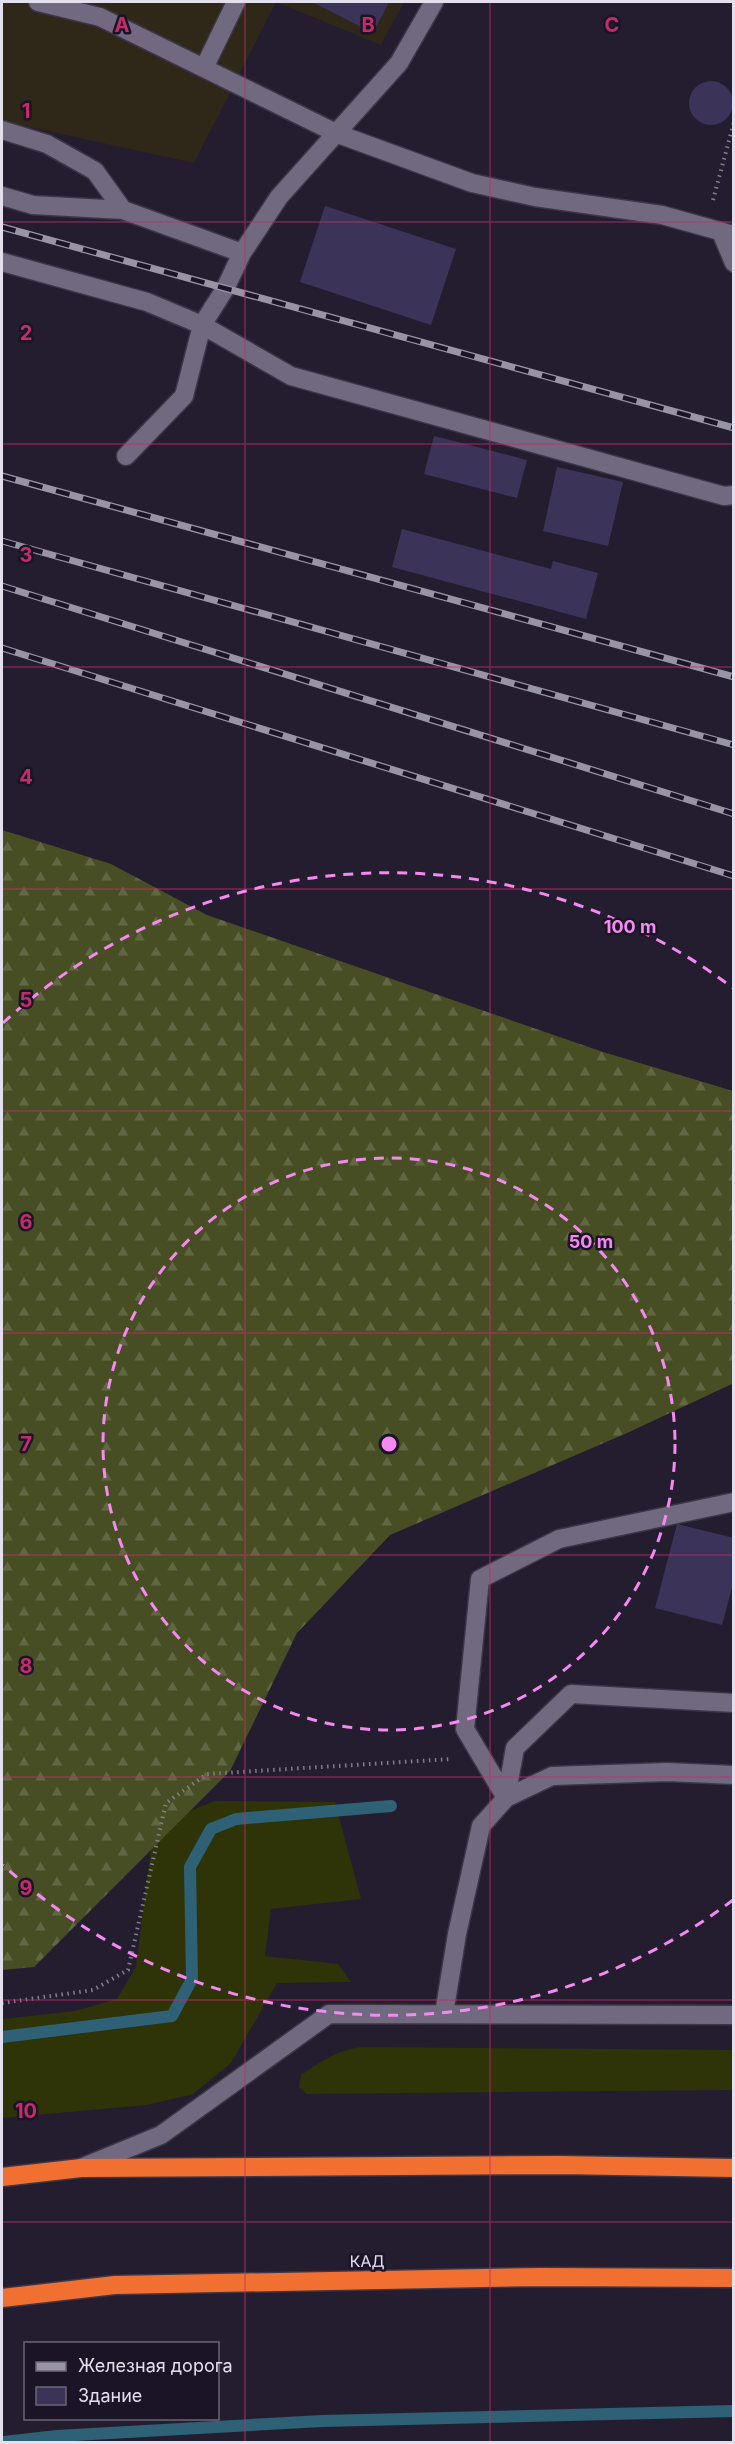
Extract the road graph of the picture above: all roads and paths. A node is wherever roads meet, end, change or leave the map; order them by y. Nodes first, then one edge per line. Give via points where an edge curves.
1 (38, 2) edge
2 (236, 2) edge
3 (434, 2) edge
4 (204, 68) junction
5 (734, 122) edge
6 (2, 130) edge
7 (338, 134) junction
8 (2, 196) edge
9 (123, 210) junction
10 (720, 231) edge
11 (242, 253) junction
12 (2, 262) edge
13 (734, 263) edge
14 (202, 325) junction
15 (126, 456) dead end
16 (734, 495) edge
17 (734, 1502) edge
18 (734, 1703) edge
19 (481, 1757) junction
20 (734, 1775) edge
21 (506, 1798) junction
22 (2, 2003) edge
23 (444, 2014) junction
24 (734, 2014) edge
25 (81, 2168) junction
26 (734, 2168) edge
27 (2, 2177) edge
28 (734, 2278) edge
29 (2, 2298) edge

1 - 4 lane via 100,17
2 - 4 lane
3 - 7 lane via 399,63
4 - 7 lane
5 - 10 path
6 - 9 lane via 47,144 95,171
7 - 10 lane via 472,183 535,197 662,215
7 - 11 lane via 279,197
8 - 9 lane via 33,204
9 - 11 lane
10 - 13 lane
11 - 14 lane
12 - 14 lane via 147,302
14 - 15 lane via 184,396
14 - 16 lane via 291,376 724,496
17 - 19 lane via 559,1539 480,1579 465,1729
18 - 21 lane via 571,1694 515,1748
19 - 21 lane
19 - 22 path via 207,1774 166,1803 128,1970 93,1990
20 - 21 lane via 667,1772 552,1776
21 - 23 lane via 481,1826
23 - 24 lane
23 - 25 lane via 329,2014 161,2135
25 - 26 highway via 548,2165
25 - 27 highway
28 - 29 highway, КАД via 540,2277 115,2285

